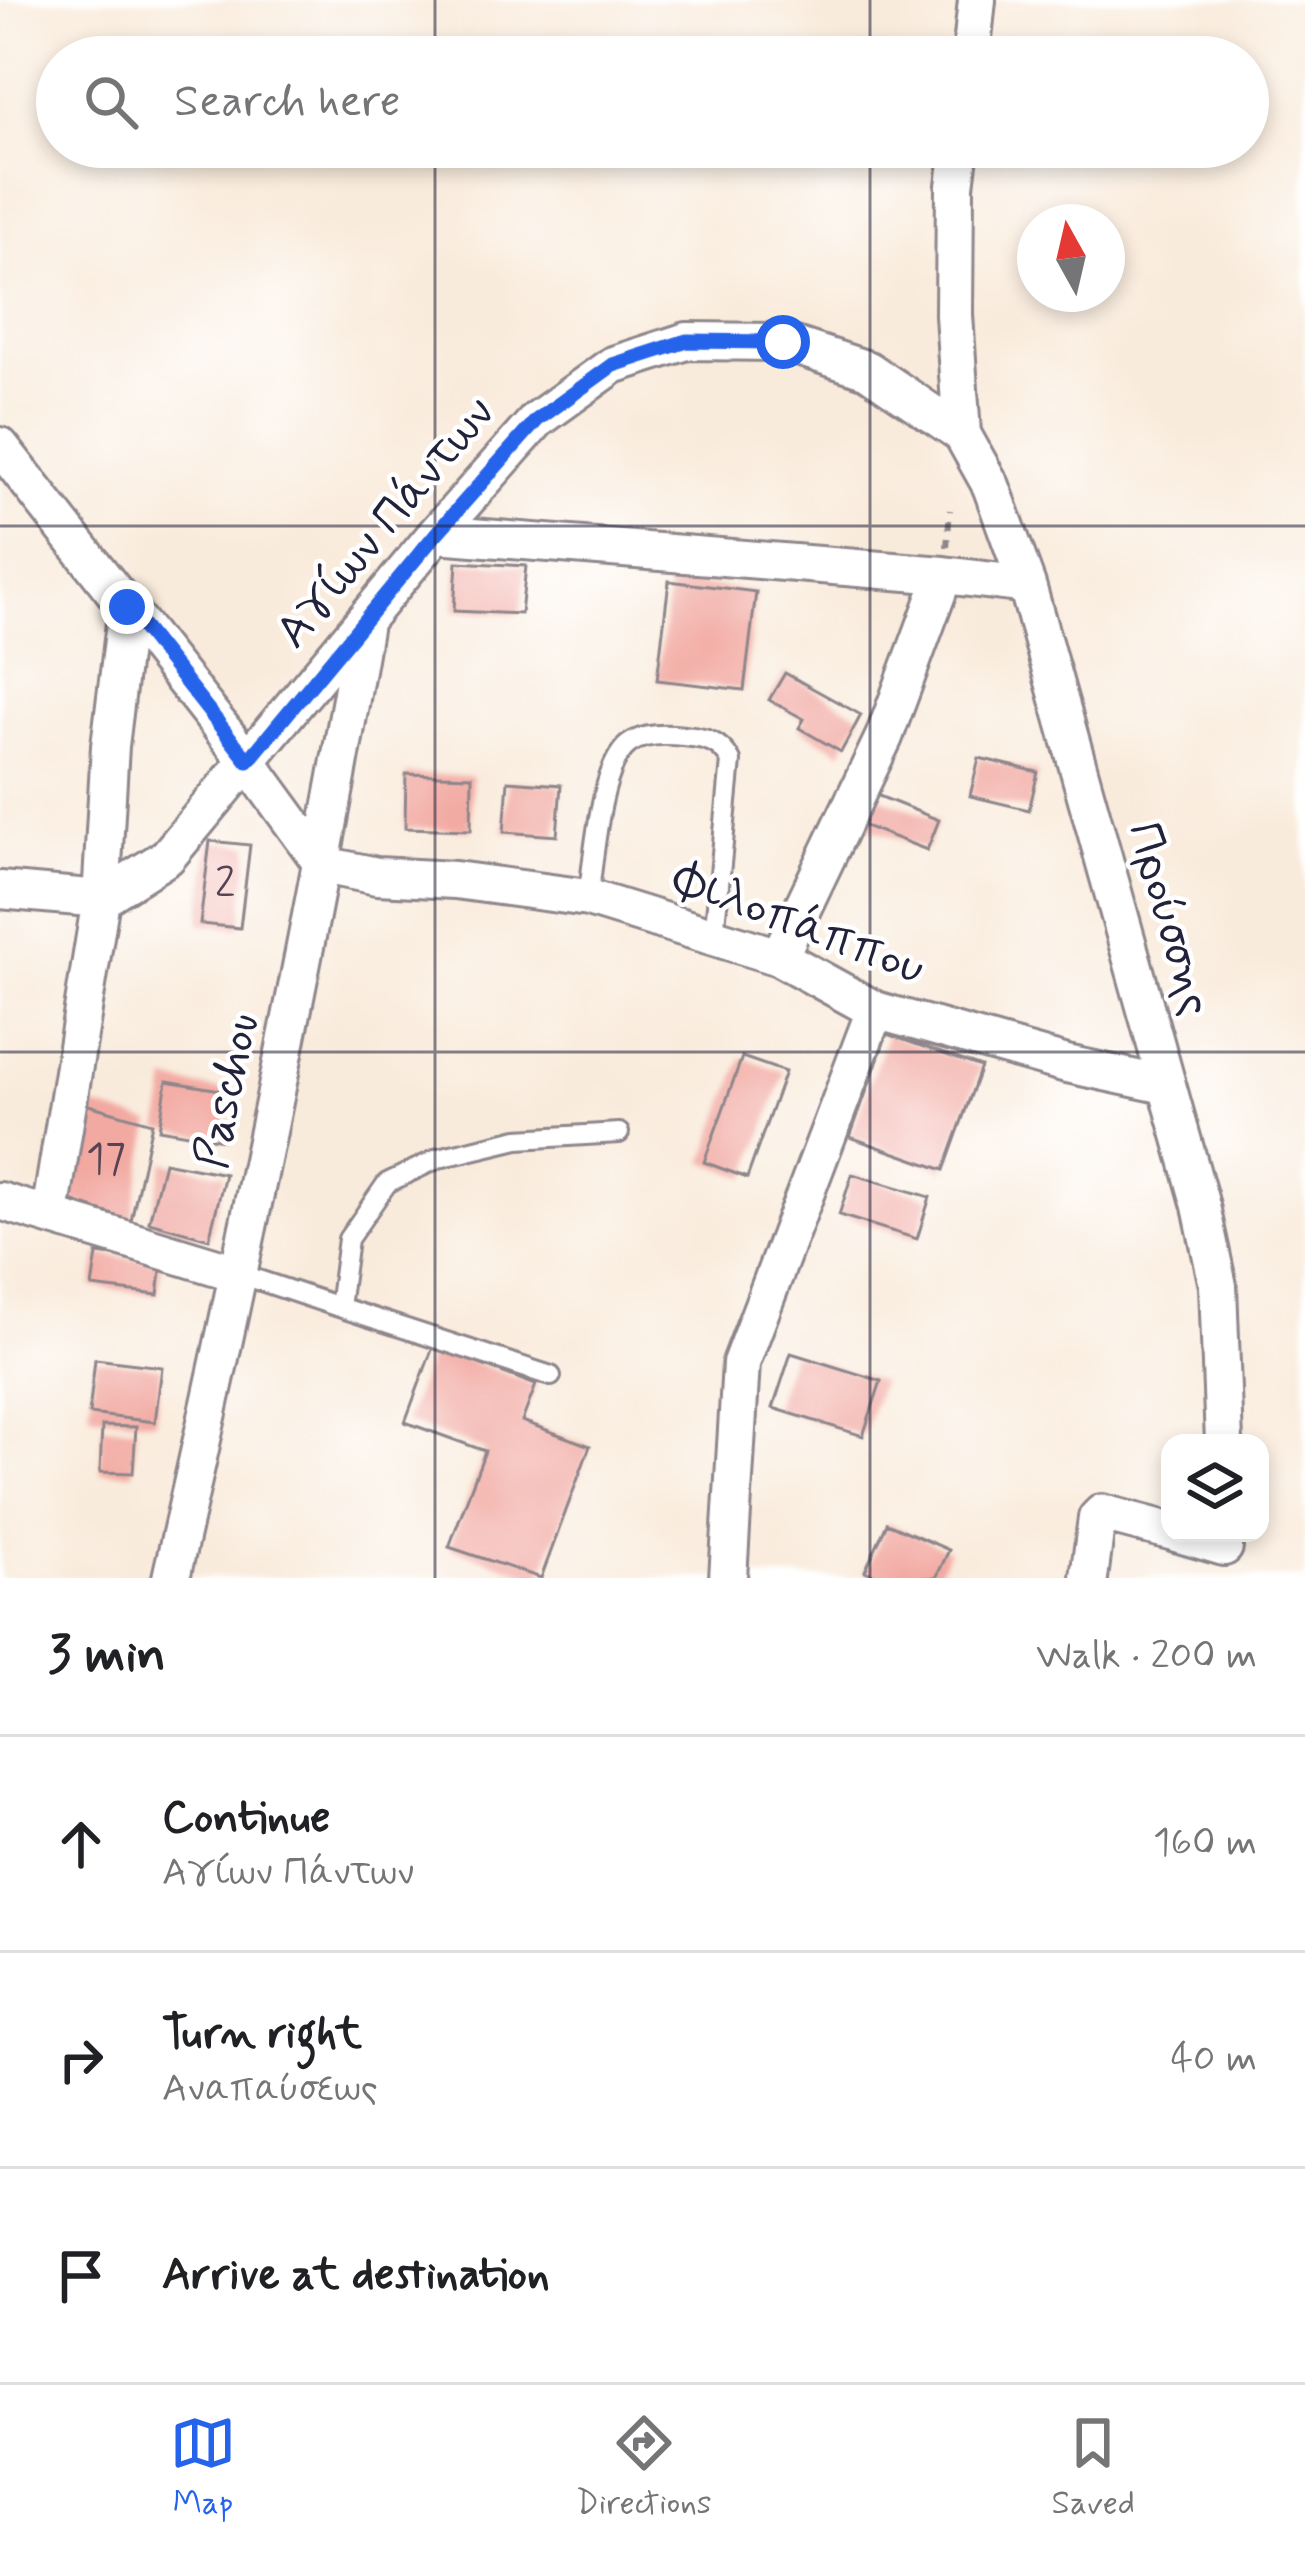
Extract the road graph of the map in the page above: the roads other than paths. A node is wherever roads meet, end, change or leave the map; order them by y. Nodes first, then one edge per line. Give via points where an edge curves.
1 (976, 0) edge
2 (973, 36) edge
3 (957, 168) edge
4 (962, 434) junction
5 (0, 446) edge
6 (436, 534) junction
7 (944, 575) junction
8 (1027, 585) junction
9 (127, 607) junction
10 (364, 621) junction
11 (248, 761) junction
12 (323, 865) junction
13 (0, 890) edge
14 (101, 898) junction
15 (588, 898) junction
16 (714, 936) junction
17 (778, 956) junction
18 (875, 1010) junction
19 (1166, 1085) junction
20 (620, 1133) dead end
21 (0, 1201) edge
22 (50, 1214) junction
23 (239, 1274) junction
24 (339, 1307) junction
25 (551, 1376) dead end
26 (1224, 1434) edge
27 (1161, 1529) edge
28 (171, 1578) edge
29 (728, 1578) edge
30 (1090, 1578) edge

1 - 2 street
3 - 4 street
4 - 6 street, Αγίων Πάντων via 868,370 783,342 687,341 613,365 537,420
4 - 8 street, Προύσσης via 991,486
5 - 9 street
6 - 7 street
6 - 10 street, Αγίων Πάντων
7 - 8 street
7 - 17 street via 884,737
8 - 19 street, Προύσσης
9 - 11 street
9 - 14 street
10 - 11 street, Αγίων Πάντων
10 - 12 street, Paschou
11 - 12 street
11 - 14 street, Αγίων Πάντων via 166,857
12 - 15 street, Φιλοπάππου
12 - 23 street, Paschou
13 - 14 street
14 - 22 street
15 - 16 street, Φιλοπάππου
15 - 16 lane via 611,764 631,742 659,734 707,738 730,761
16 - 17 street, Φιλοπάππου
17 - 18 street, Φιλοπάππου
18 - 19 street, Φιλοπάππου
18 - 29 street via 741,1363
19 - 26 street, Προύσσης via 1218,1286
20 - 24 lane via 518,1139 439,1158 387,1183 348,1239
21 - 22 street
22 - 23 street
23 - 24 lane
23 - 28 street, Paschou
24 - 25 lane
27 - 30 street via 1102,1513

